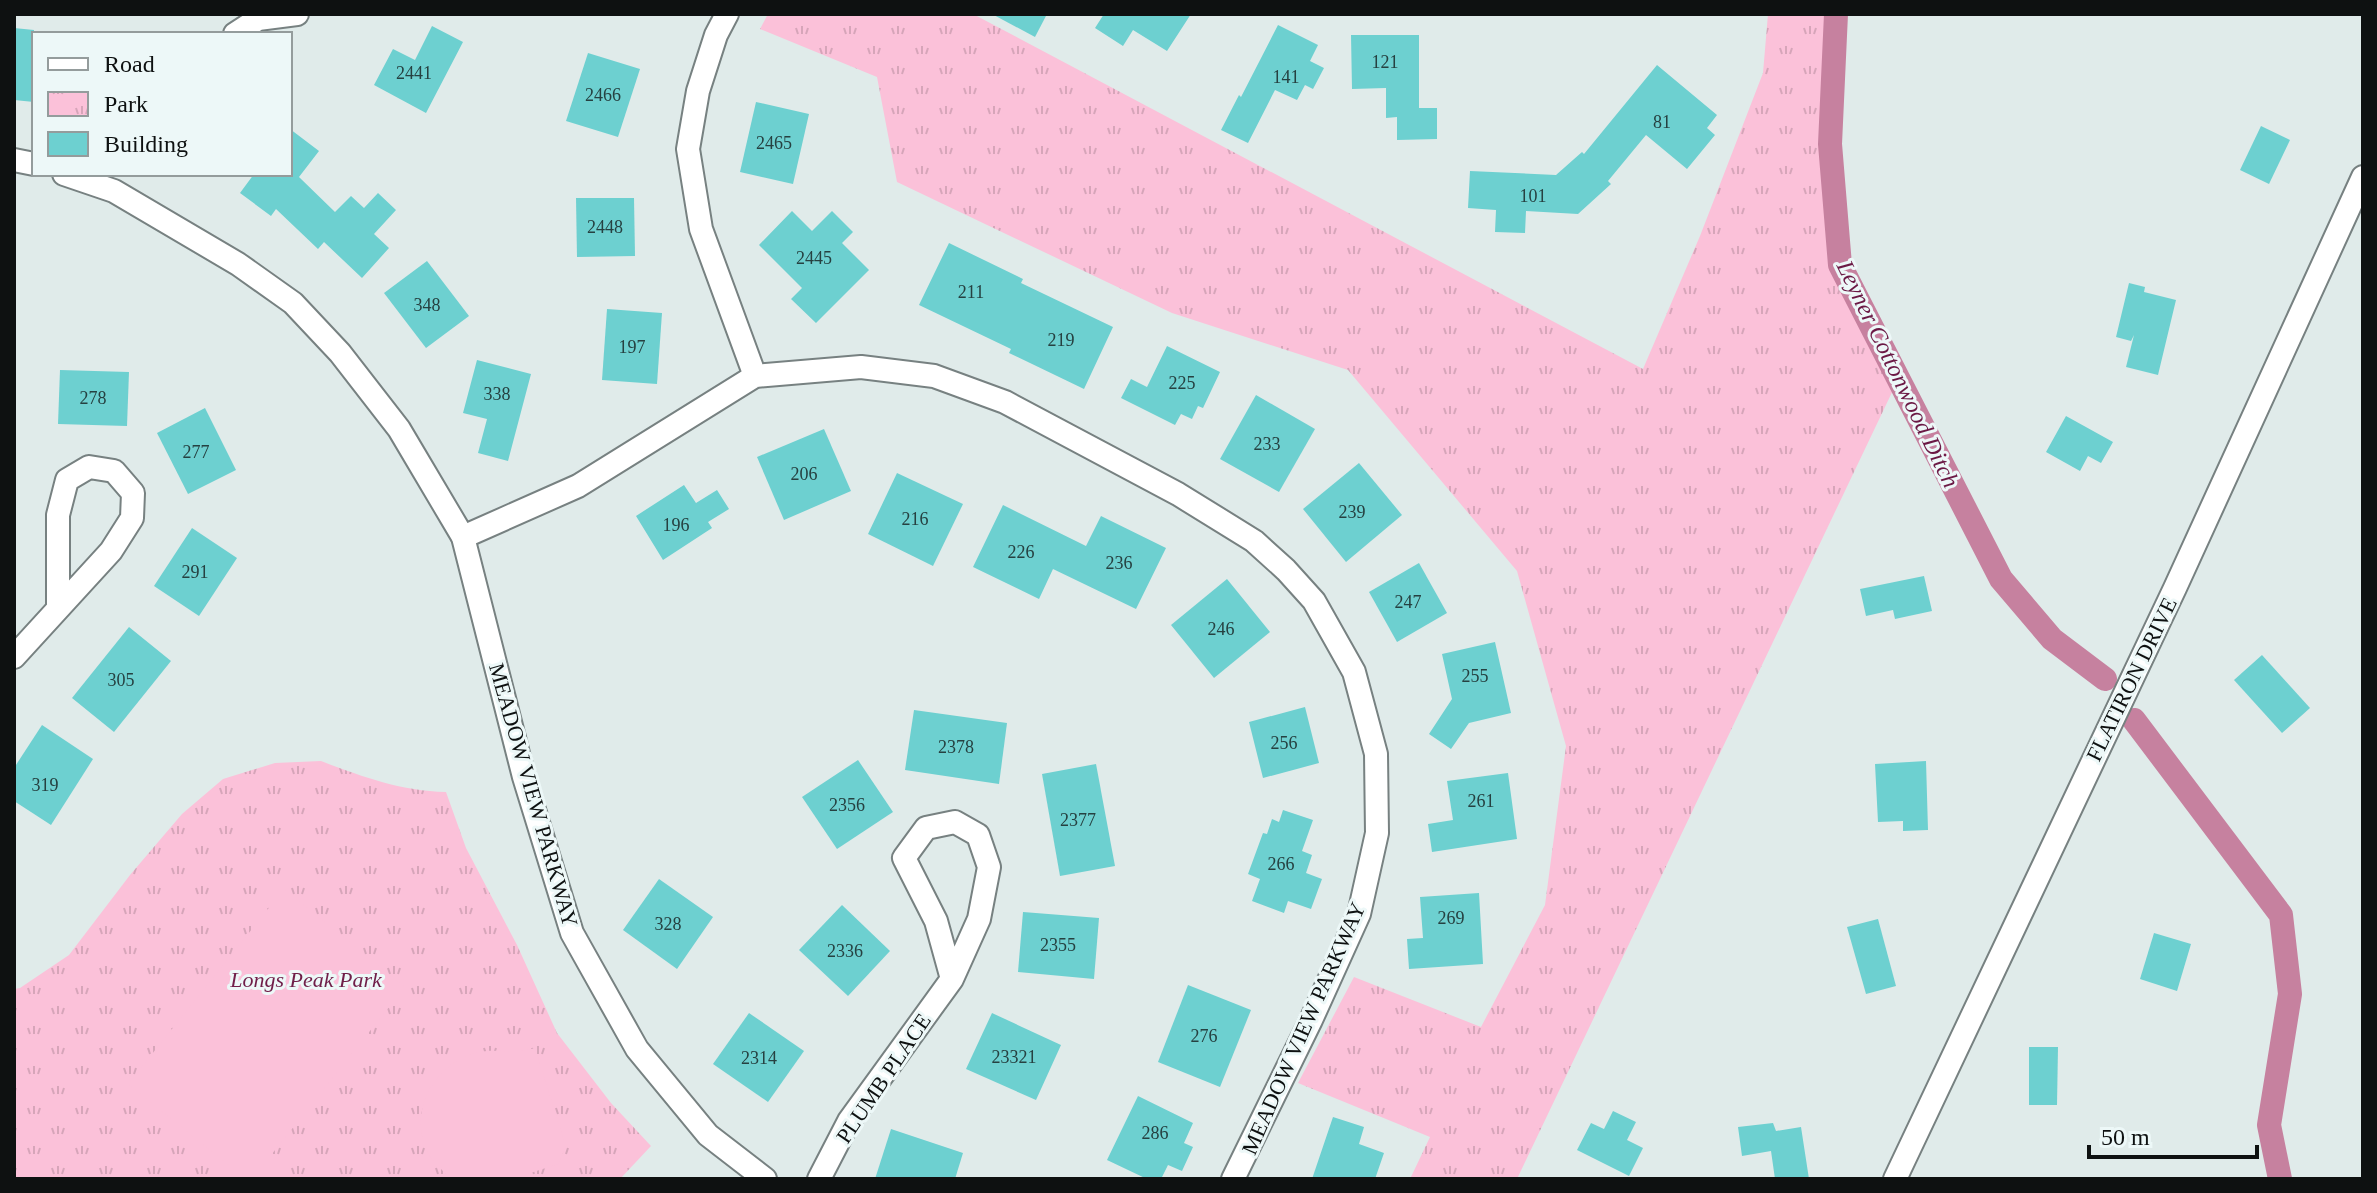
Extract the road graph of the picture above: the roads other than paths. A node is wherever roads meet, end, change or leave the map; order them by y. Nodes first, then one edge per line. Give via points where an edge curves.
1 (297, 14) edge
2 (727, 14) edge
3 (259, 16) edge
4 (238, 32) edge
5 (78, 176) edge
6 (118, 182) edge
7 (2362, 186) edge
8 (755, 376) junction
9 (463, 537) junction
10 (58, 608) junction
11 (14, 657) edge
12 (952, 979) junction
13 (765, 1179) edge
14 (819, 1179) edge
15 (1233, 1179) edge
16 (1895, 1179) edge

1 - 3 street
2 - 8 street via 698,91 688,149 701,229
3 - 4 street
5 - 6 street, MEADOW VIEW PARKWAY
6 - 9 street, MEADOW VIEW PARKWAY via 293,303 399,429
7 - 16 street, FLATIRON DRIVE
8 - 9 street, MEADOW VIEW PARKWAY via 578,486
8 - 15 street, MEADOW VIEW PARKWAY via 861,367 934,376 1005,402 1218,516 1254,541 1314,601 1354,672 1376,754 1377,833 1359,914
9 - 13 street, MEADOW VIEW PARKWAY via 524,777 572,933 637,1049 708,1135
10 - 10 street via 58,515 67,480 89,467 114,471 133,493 132,518 111,551
10 - 11 street
12 - 12 street, PLUMB PLACE via 979,919 989,867 978,835 955,822 926,828 904,858 936,921
12 - 14 street, PLUMB PLACE via 849,1121

